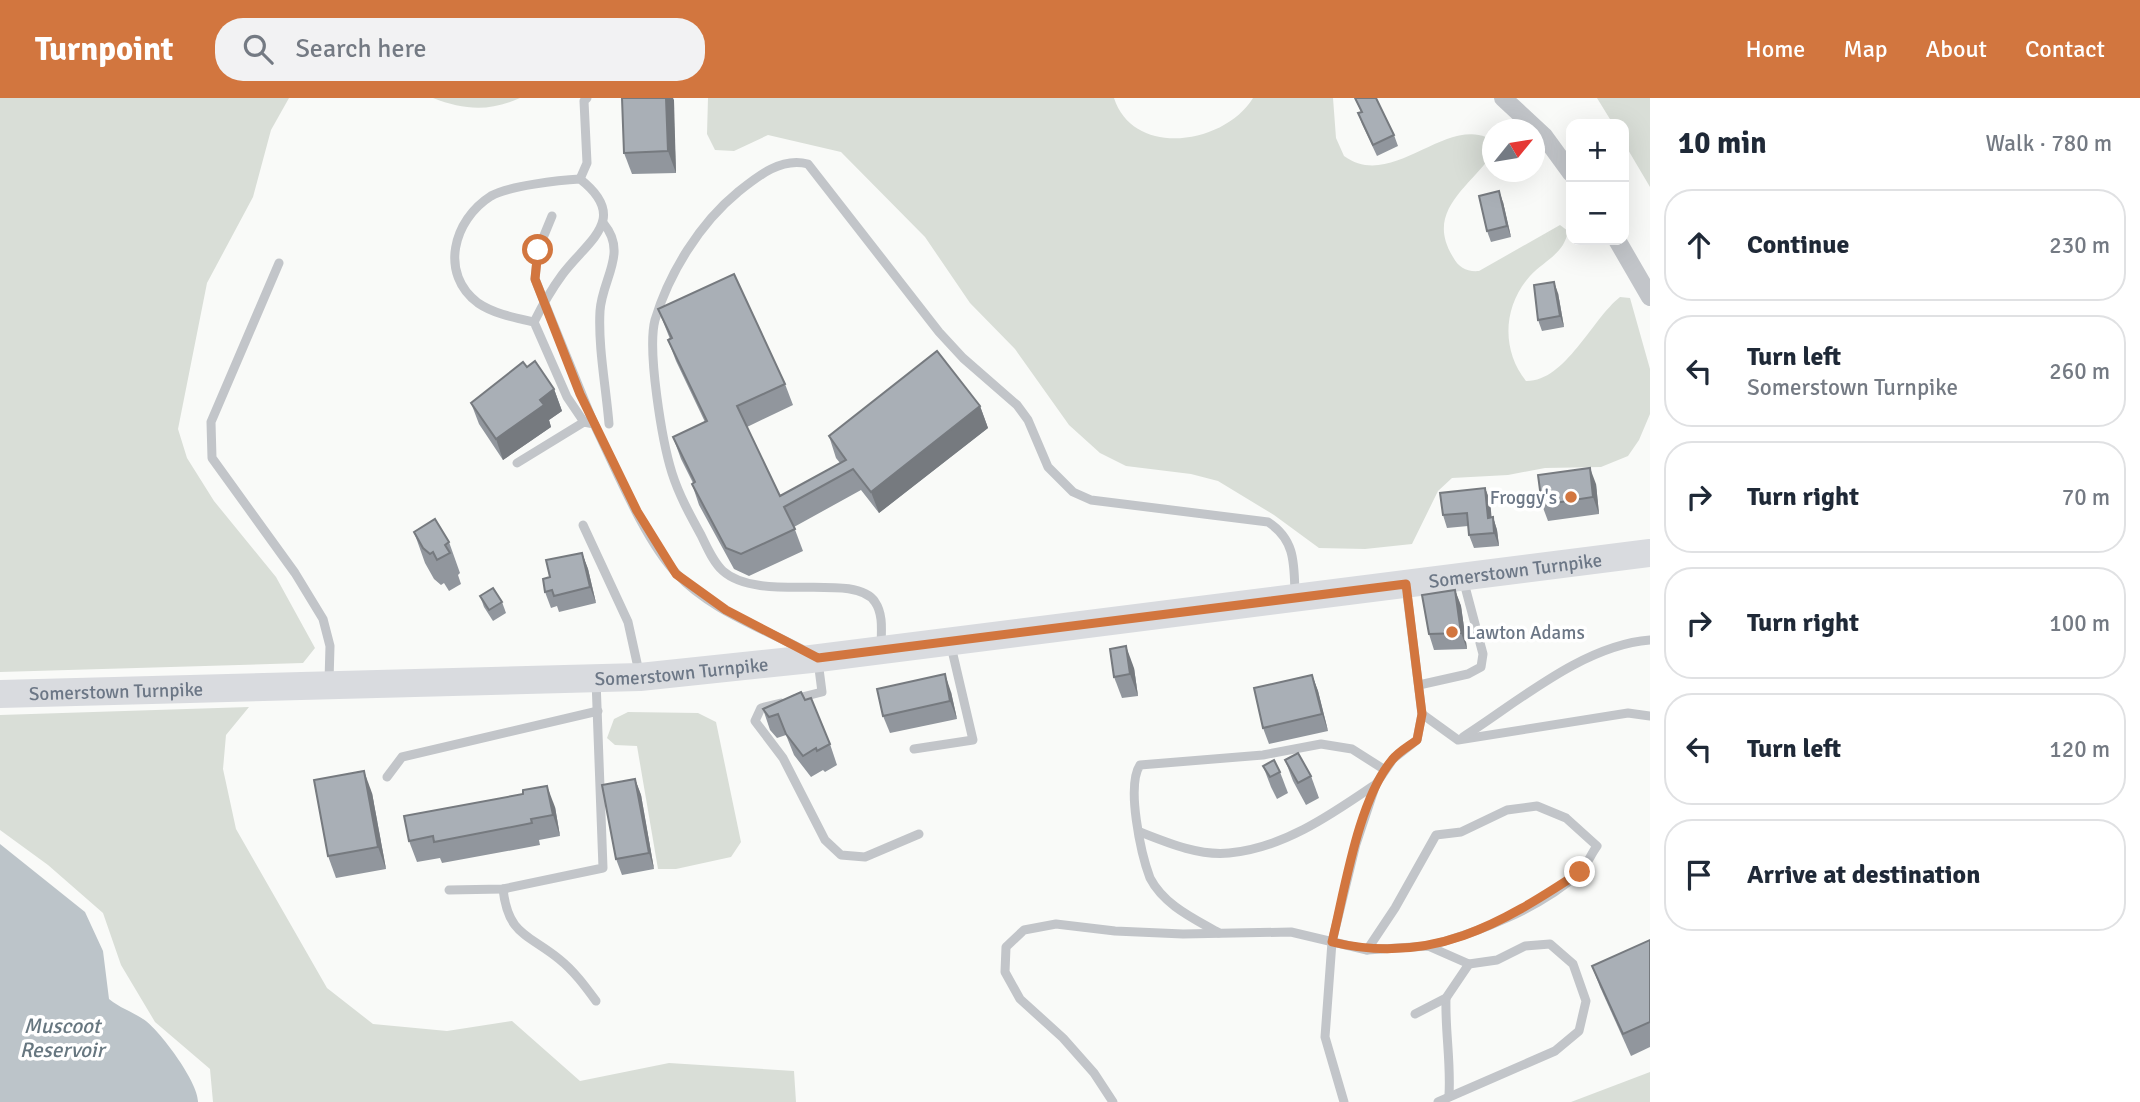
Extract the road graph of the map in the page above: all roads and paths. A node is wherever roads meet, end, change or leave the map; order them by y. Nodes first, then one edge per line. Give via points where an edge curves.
1 (587, 98) edge
2 (1503, 98) edge
3 (1566, 166) edge
4 (580, 179) junction
5 (552, 216) dead end
6 (604, 224) junction
7 (1620, 245) edge
8 (279, 262) dead end
9 (1650, 297) edge
10 (544, 302) junction
11 (534, 322) junction
12 (584, 422) junction
13 (594, 424) junction
14 (609, 424) dead end
15 (517, 463) dead end
16 (583, 524) dead end
17 (1650, 552) edge
18 (1462, 578) junction
19 (1406, 584) junction
20 (1295, 597) junction
21 (1650, 639) edge
22 (950, 640) junction
23 (881, 649) junction
24 (818, 658) junction
25 (640, 677) junction
26 (596, 679) junction
27 (1419, 685) junction
28 (329, 686) junction
29 (0, 694) edge
30 (598, 711) junction
31 (1422, 714) junction
32 (1650, 716) edge
33 (1458, 740) junction
34 (914, 749) dead end
35 (1385, 770) junction
36 (387, 777) dead end
37 (1376, 784) junction
38 (1140, 832) junction
39 (919, 834) dead end
40 (503, 889) junction
41 (449, 890) dead end
42 (1220, 933) junction
43 (1332, 942) junction
44 (1428, 946) junction
45 (1367, 950) junction
46 (1469, 964) junction
47 (1446, 998) junction
48 (596, 1000) dead end
49 (1415, 1014) dead end
50 (1449, 1095) junction
51 (1113, 1102) edge
52 (1345, 1102) edge
53 (1438, 1102) edge

1 - 4 lane via 587,163
2 - 3 street via 1544,136
4 - 6 lane via 603,207
4 - 11 lane via 492,196 454,240 457,278 478,303
5 - 10 lane via 538,250 535,279
6 - 10 lane
6 - 14 lane via 614,236 614,255 600,309
7 - 9 street
8 - 28 lane via 211,422 212,458 323,619 330,646
10 - 11 lane
10 - 13 lane
11 - 12 lane
12 - 13 lane
12 - 15 lane
13 - 24 lane via 637,511 676,574 726,610
16 - 25 lane via 628,622
17 - 18 main road, Somerstown Turnpike
18 - 19 main road, Somerstown Turnpike
18 - 27 lane via 1483,654 1481,667
19 - 20 main road, Somerstown Turnpike
19 - 27 lane
20 - 22 main road, Somerstown Turnpike
20 - 23 lane via 1294,553 1283,534 1268,522 1091,500 1060,481 1048,467 1017,405 939,332 808,164 794,160 755,178 721,206 698,233 655,322 654,366 671,470 682,502 722,570 738,581 770,589 834,587 862,592 874,600 882,621
21 - 33 lane via 1584,659
22 - 23 main road, Somerstown Turnpike
22 - 34 lane via 973,740
23 - 24 main road, Somerstown Turnpike
24 - 25 main road, Somerstown Turnpike
24 - 39 lane via 822,692 761,708 755,721 783,758 825,839 841,855 865,857
25 - 26 main road, Somerstown Turnpike
26 - 28 main road, Somerstown Turnpike
26 - 30 lane
27 - 31 lane
28 - 29 main road, Somerstown Turnpike
30 - 36 lane via 402,757
30 - 40 lane via 603,868
31 - 33 lane
31 - 35 lane via 1417,740
32 - 33 lane via 1628,713
35 - 37 lane
35 - 38 lane via 1352,749 1321,744 1262,755 1140,765 1134,773
37 - 38 lane via 1280,841 1228,854 1183,849
37 - 43 lane
38 - 42 lane via 1146,867 1156,890 1176,908
40 - 41 lane
40 - 48 lane via 505,909 516,928 558,958
42 - 43 lane via 1291,932
42 - 51 lane via 1115,931 1056,924 1024,930 1006,947 1005,972 1020,999 1063,1038
43 - 45 lane
43 - 52 lane via 1325,1037
44 - 45 lane
44 - 45 lane via 1473,934 1528,906 1580,872 1597,846 1566,818 1538,806 1507,810 1461,832 1436,835
44 - 46 lane
46 - 47 lane
46 - 50 lane via 1497,960 1525,946 1550,944 1573,964 1586,1001 1579,1031 1555,1051
47 - 49 lane
47 - 50 lane
50 - 53 lane

